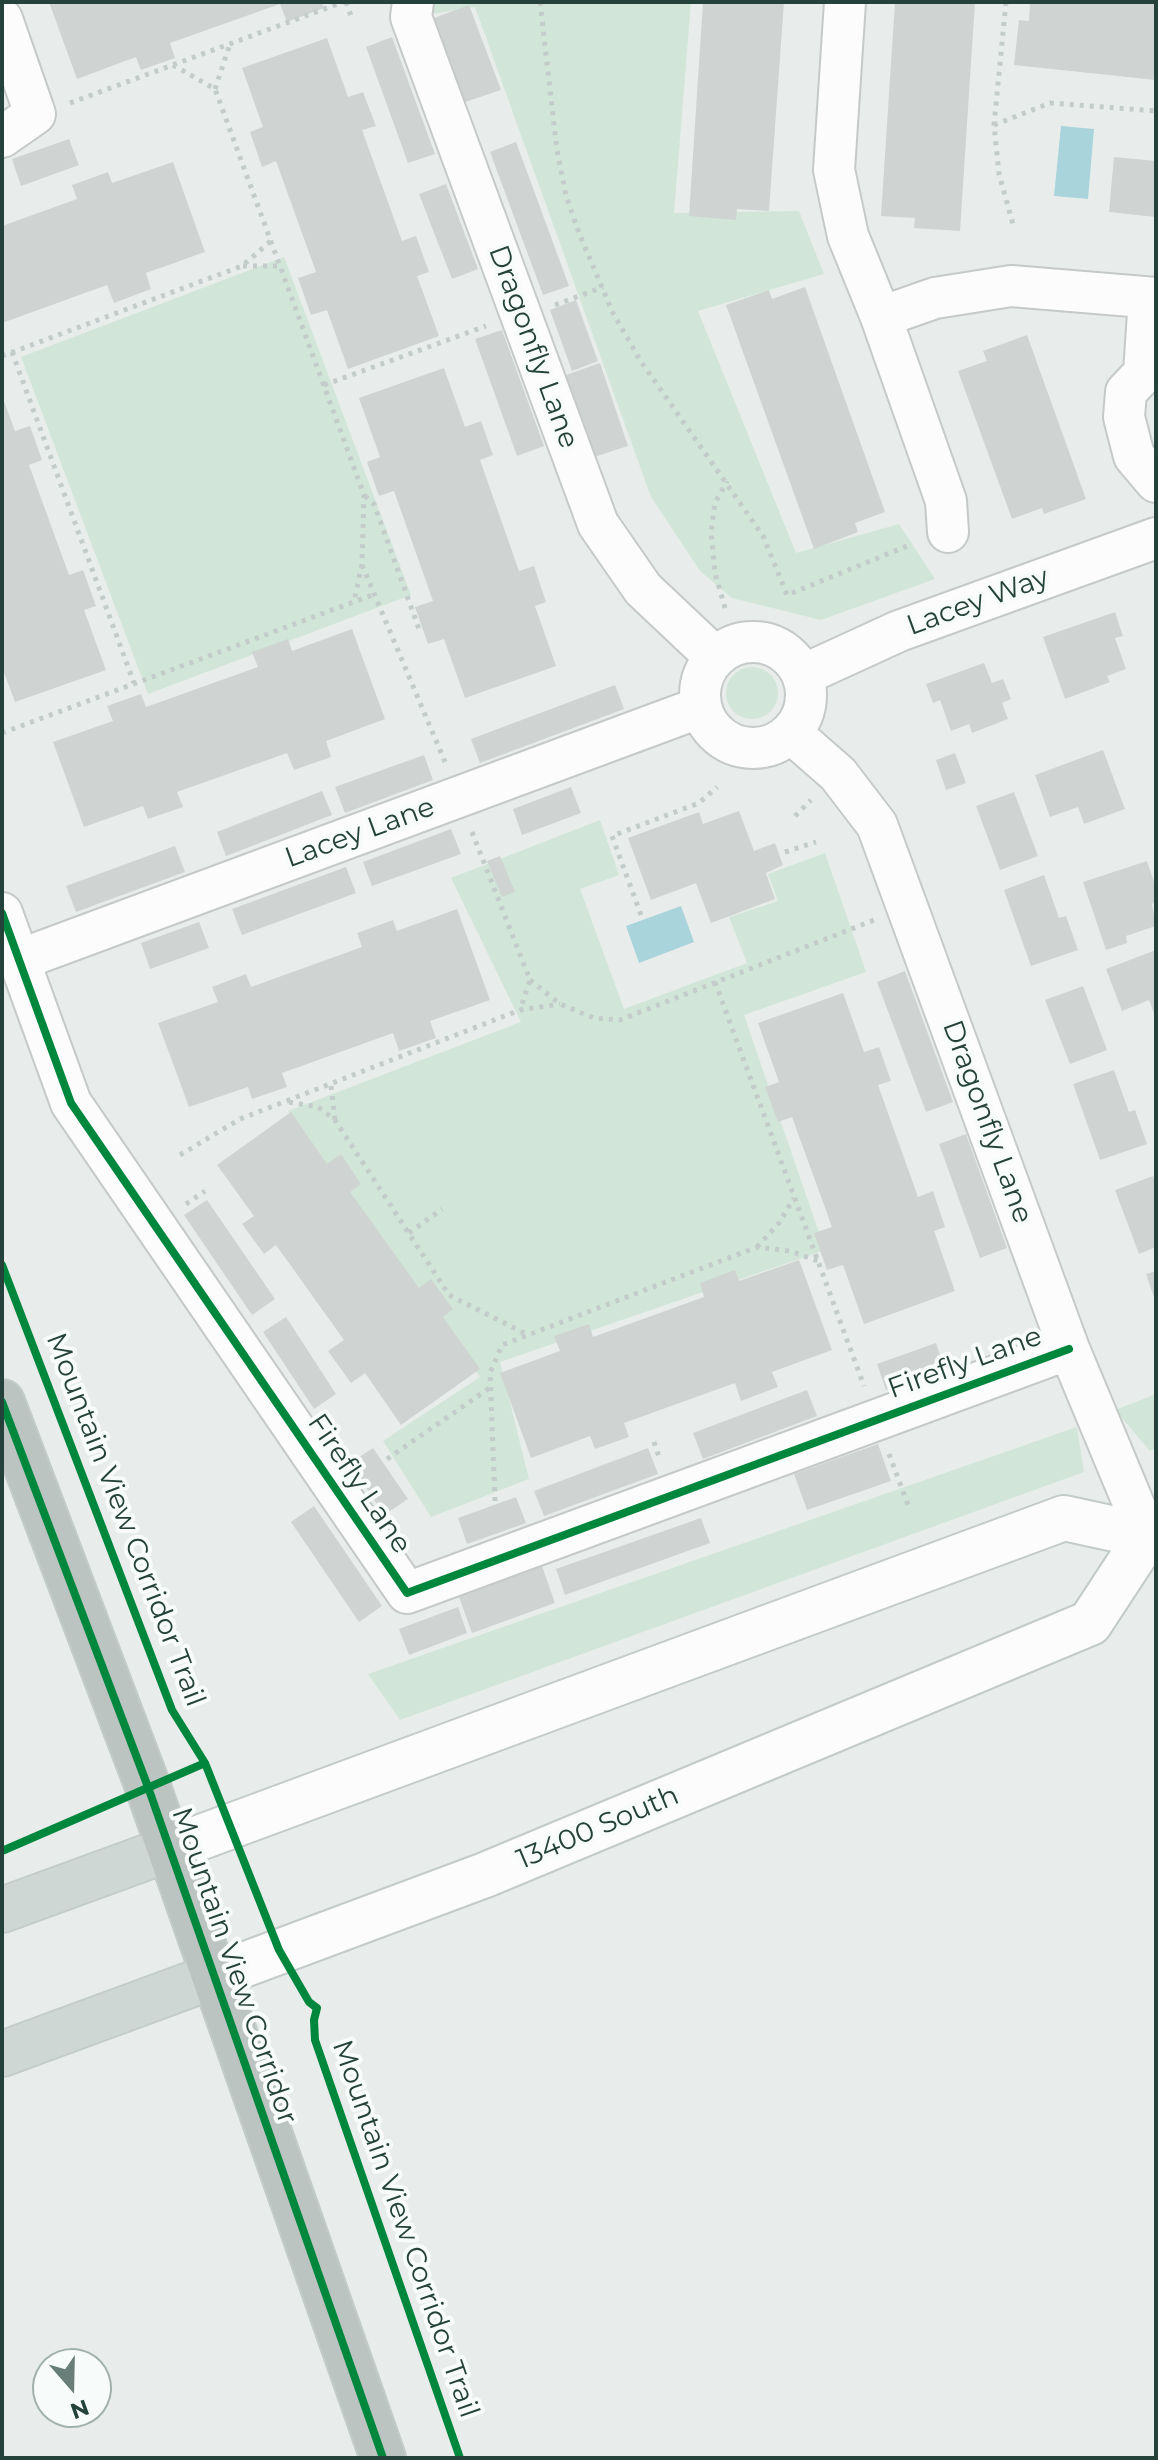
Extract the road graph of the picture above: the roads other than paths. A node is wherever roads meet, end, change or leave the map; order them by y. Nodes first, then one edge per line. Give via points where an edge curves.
1 (413, 2) edge
2 (845, 2) edge
3 (2, 19) edge
4 (2, 137) edge
5 (1152, 298) edge
6 (881, 317) junction
7 (1150, 381) edge
8 (1156, 482) edge
9 (930, 538) road end
10 (1156, 538) edge
11 (715, 657) junction
12 (803, 675) junction
13 (701, 707) junction
14 (791, 733) junction
15 (2, 913) edge
16 (19, 960) junction
17 (1069, 1349) junction
18 (2, 1402) edge
19 (1151, 1534) edge
20 (169, 1849) junction
21 (2, 1910) edge
22 (214, 1976) junction
23 (2, 2054) edge
24 (383, 2458) edge

1 - 11 street, Dragonfly Lane via 411,17 598,524 643,589
2 - 6 street via 834,170 848,236
3 - 4 street via 35,114
5 - 6 street via 1011,286 935,298
5 - 7 street
6 - 9 street via 946,501
7 - 8 street via 1126,392 1124,417 1134,456
10 - 12 street, Lacey Way via 899,631
11 - 12 street via 738,644 764,642 781,648
11 - 13 street via 700,689
12 - 14 street via 806,707
13 - 14 street via 708,724 737,746 774,744
13 - 16 street, Lacey Lane
14 - 17 street, Dragonfly Lane via 821,755 877,825
15 - 16 street, Firefly Lane
16 - 17 street, Firefly Lane via 71,1103 407,1593
17 - 19 street, Dragonfly Lane
18 - 20 highway, Mountain View Corridor
19 - 20 main road via 1064,1518
19 - 22 main road, 13400 South via 1090,1623 485,1875
20 - 21 main road
20 - 22 highway, Mountain View Corridor
22 - 23 main road, 13400 South
22 - 24 highway, Mountain View Corridor

